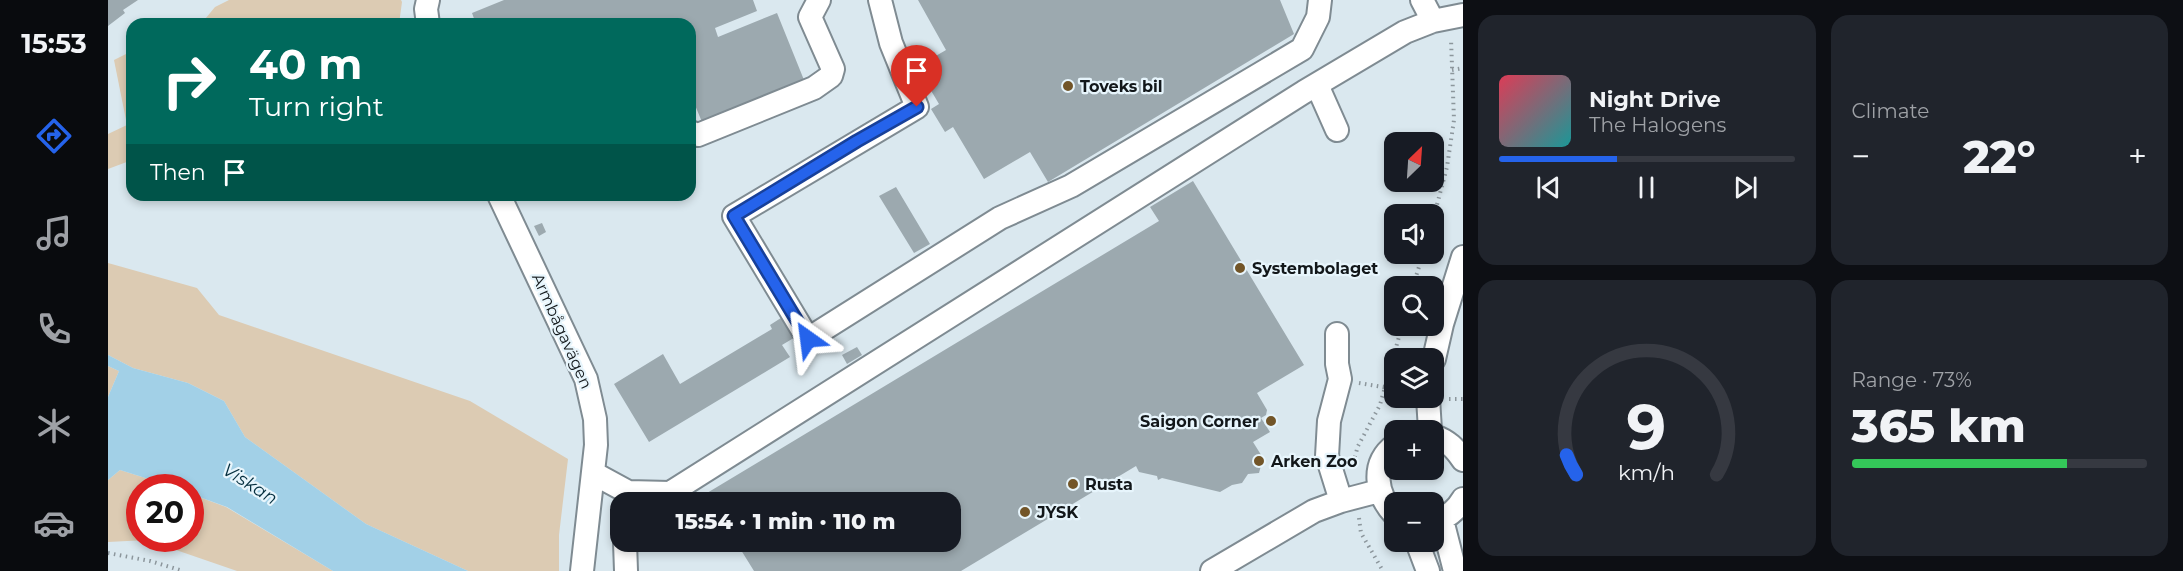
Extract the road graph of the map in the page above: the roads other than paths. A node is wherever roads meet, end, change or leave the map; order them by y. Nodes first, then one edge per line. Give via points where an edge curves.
1 (428, 0) edge
2 (819, 0) edge
3 (880, 0) edge
4 (1320, 0) edge
5 (1422, 0) edge
6 (427, 18) edge
7 (1448, 18) edge
8 (1310, 88) junction
9 (1337, 130) dead end
10 (696, 134) edge
11 (502, 201) edge
12 (1463, 257) edge
13 (1337, 334) dead end
14 (1436, 348) edge
15 (1444, 440) edge
16 (1384, 457) edge
17 (1463, 460) edge
18 (593, 473) junction
19 (1379, 491) junction
20 (621, 492) edge
21 (672, 492) edge
22 (1463, 499) edge
23 (1341, 501) junction
24 (1384, 501) edge
25 (1444, 518) edge
26 (1444, 539) edge
27 (625, 552) edge
28 (1421, 552) edge
29 (582, 571) edge
30 (626, 571) edge
31 (1212, 571) edge
32 (1428, 571) edge
33 (1455, 571) edge

1 - 6 street
2 - 10 street via 810,17 833,69 831,76 814,88
3 - 4 street via 891,43 917,107 734,216 808,339 1000,219 1071,186 1302,49 1318,16
5 - 7 street
7 - 8 street via 1405,32
8 - 9 street
8 - 21 street
11 - 18 street, Armbågavägen via 586,379 595,419
12 - 14 street
13 - 23 street via 1340,379 1329,421 1327,456
15 - 17 street
16 - 19 street via 1378,476
18 - 20 street
18 - 29 street, Armbågavägen
19 - 23 street
19 - 24 street
22 - 25 street
23 - 31 street via 1314,511
26 - 33 street
27 - 30 street
28 - 32 street

